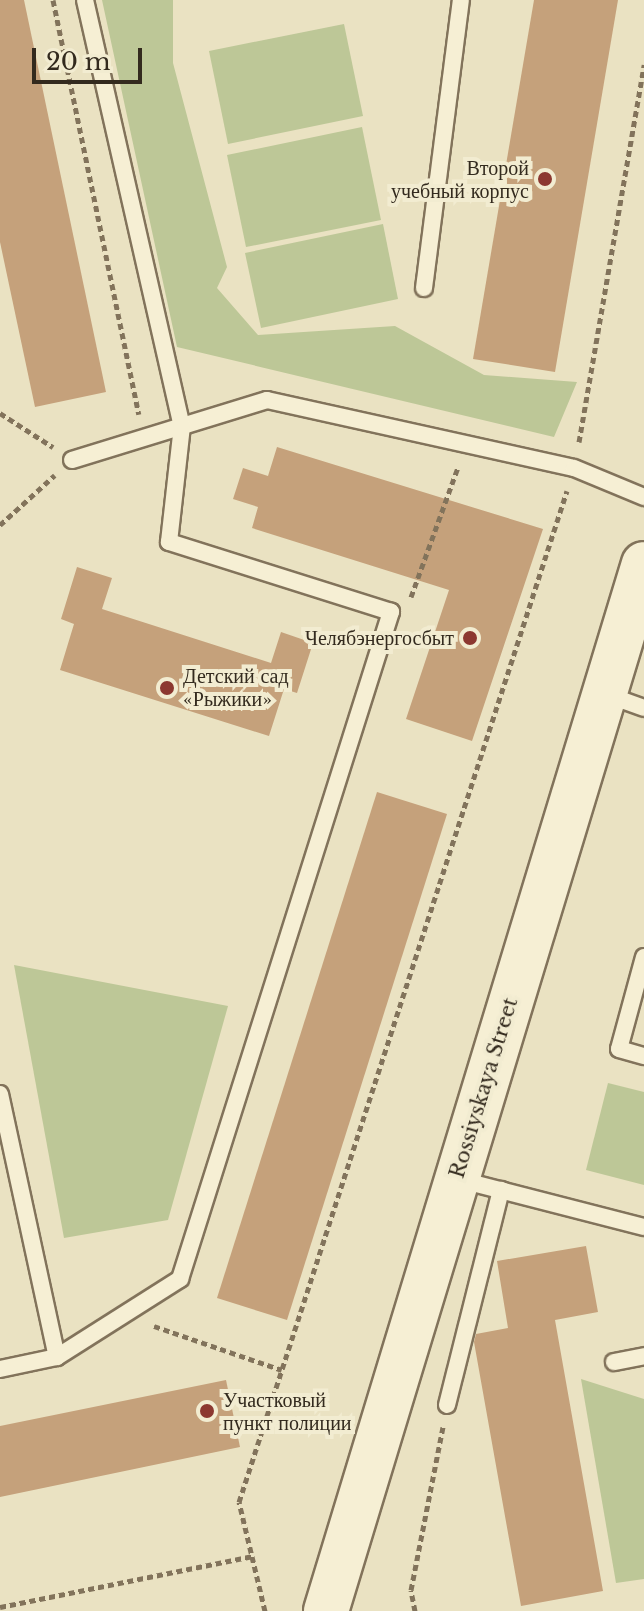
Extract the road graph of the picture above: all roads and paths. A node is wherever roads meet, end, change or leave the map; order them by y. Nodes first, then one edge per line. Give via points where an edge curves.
1 (53, 0) edge
2 (85, 0) edge
3 (461, 0) edge
4 (644, 65) edge
5 (424, 288) dead end
6 (0, 413) edge
7 (182, 427) junction
8 (144, 439) junction
9 (466, 444) junction
10 (72, 460) junction
11 (574, 468) junction
12 (644, 497) edge
13 (0, 525) edge
14 (644, 564) edge
15 (391, 612) junction
16 (625, 701) edge
17 (644, 957) edge
18 (644, 1056) edge
19 (0, 1094) edge
20 (456, 1179) junction
21 (501, 1190) junction
22 (644, 1227) edge
23 (123, 1315) junction
24 (644, 1356) edge
25 (57, 1357) junction
26 (614, 1362) dead end
27 (0, 1369) edge
28 (282, 1370) junction
29 (447, 1405) joint
30 (252, 1556) junction
31 (0, 1607) edge
32 (314, 1609) edge
33 (265, 1611) edge
34 (415, 1611) edge

1 - 8 path
2 - 7 lane
3 - 5 lane
4 - 11 path
6 - 10 path
7 - 8 lane
7 - 9 lane via 267,400
7 - 15 lane via 169,542
8 - 10 lane
9 - 11 lane
9 - 15 path via 412,596
10 - 13 path
11 - 12 lane
11 - 28 path
14 - 16 main road, Rossiyskaya Street
15 - 23 lane via 180,1279
16 - 20 main road, Rossiyskaya Street
17 - 18 lane via 619,1049
19 - 25 lane
20 - 21 lane
20 - 32 main road, Rossiyskaya Street
21 - 22 lane
21 - 29 lane
23 - 25 lane
23 - 28 path
24 - 26 lane
25 - 27 lane
28 - 30 path via 239,1502
29 - 34 path via 411,1590
30 - 31 path
30 - 33 path

